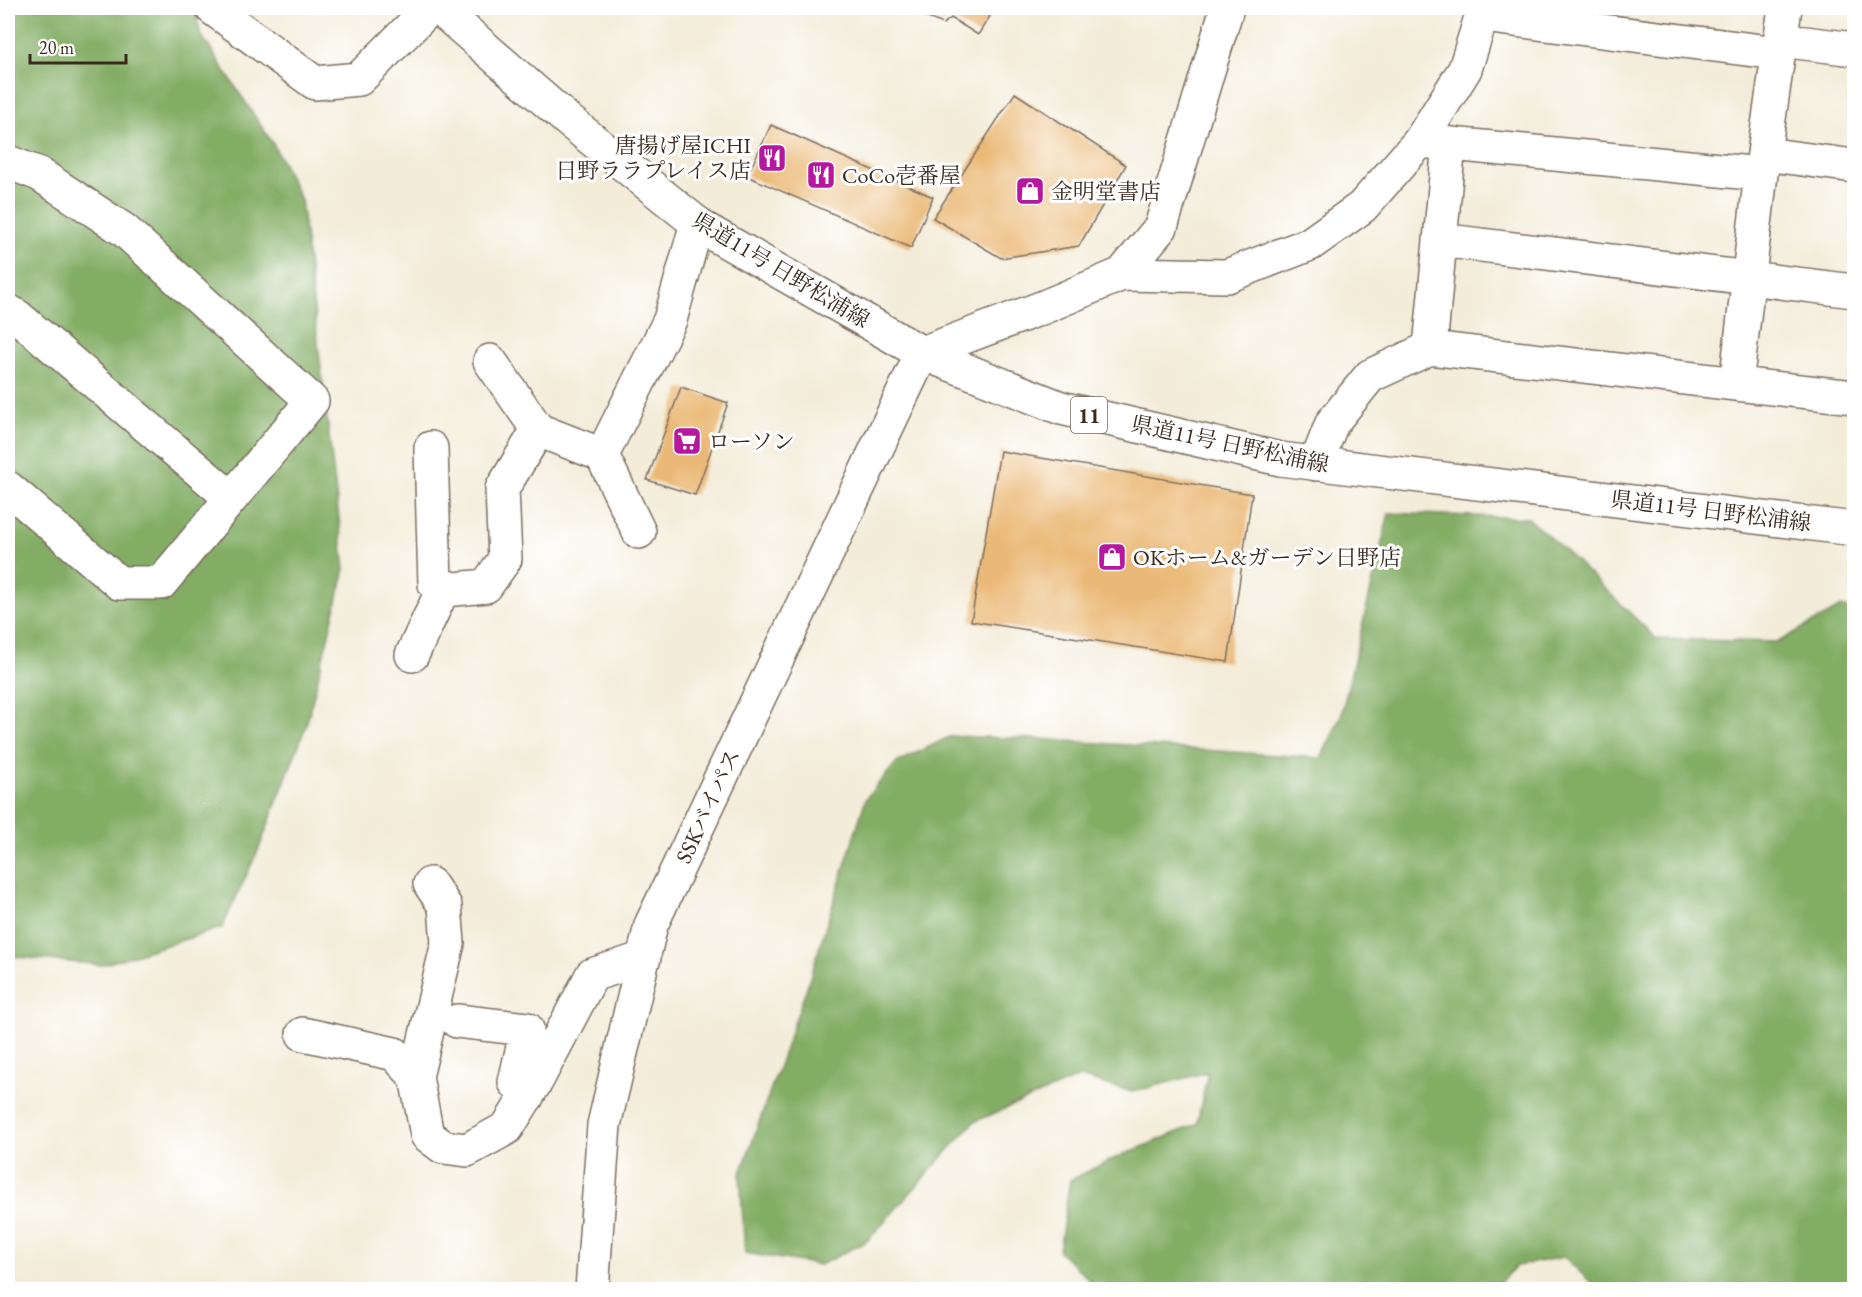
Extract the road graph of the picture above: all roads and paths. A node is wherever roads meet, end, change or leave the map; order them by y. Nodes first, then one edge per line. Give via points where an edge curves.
1 (212, 8) edge
2 (430, 8) edge
3 (439, 8) edge
4 (1227, 8) edge
5 (1785, 8) edge
6 (1483, 12) edge
7 (1779, 46) junction
8 (1854, 49) edge
9 (1435, 143) junction
10 (8, 162) edge
11 (1763, 164) junction
12 (1854, 166) edge
13 (697, 223) junction
14 (1440, 240) junction
15 (1122, 274) junction
16 (1749, 277) junction
17 (1854, 291) edge
18 (8, 311) edge
19 (1430, 348) junction
20 (922, 353) junction
21 (490, 361) dead end
22 (1736, 384) junction
23 (1854, 397) edge
24 (538, 430) junction
25 (431, 448) dead end
26 (602, 455) junction
27 (1316, 464) junction
28 (8, 488) edge
29 (231, 498) junction
30 (1854, 529) edge
31 (639, 532) dead end
32 (444, 586) junction
33 (412, 655) dead end
34 (430, 884) dead end
35 (644, 958) junction
36 (457, 1021) dead end
37 (303, 1034) dead end
38 (416, 1077) junction
39 (527, 1097) junction
40 (592, 1290) edge

1 - 2 street via 315,84 359,79
3 - 13 street, 県道11号 日野松浦線 / 11 via 569,121
4 - 15 street via 1161,227
5 - 7 street
6 - 7 street
6 - 9 street
7 - 8 street
7 - 11 street
9 - 11 street
9 - 14 street
9 - 15 street via 1362,207 1310,244 1227,276
10 - 29 street via 39,174 124,230 312,401
11 - 12 street
11 - 16 street
13 - 20 street, 県道11号 日野松浦線 / 11
13 - 26 street via 670,320
14 - 16 street
14 - 19 street
15 - 20 street
16 - 17 street
16 - 22 street
18 - 29 street
19 - 22 street
19 - 27 street via 1370,376 1332,423
20 - 27 street, 県道11号 日野松浦線 / 11 via 1062,408
20 - 35 street, SSKバイパス via 651,925
21 - 24 street
22 - 23 street
24 - 26 street
24 - 32 street via 502,489 505,559 486,586
25 - 32 street via 435,584
26 - 31 street
27 - 30 street, 県道11号 日野松浦線 / 11
28 - 29 street via 119,583 161,583
32 - 33 street
34 - 38 street via 445,906 448,943
35 - 39 street via 592,975
35 - 40 street, SSKバイパス via 604,1125
36 - 39 street via 527,1029 515,1082
37 - 38 street via 395,1054
38 - 39 street via 427,1135 443,1147 468,1150 507,1128

